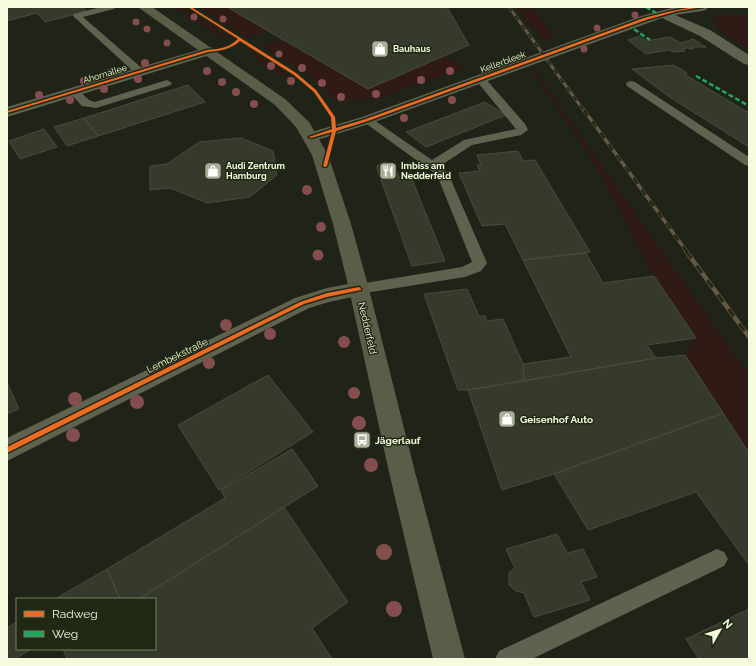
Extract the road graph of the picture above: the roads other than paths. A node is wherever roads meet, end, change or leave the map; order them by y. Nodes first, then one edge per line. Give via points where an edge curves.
1 (111, 7) edge
2 (144, 7) edge
3 (702, 7) edge
4 (663, 14) junction
5 (208, 51) junction
6 (749, 61) edge
7 (140, 72) junction
8 (480, 79) junction
9 (167, 83) dead end
10 (631, 84) dead end
11 (74, 92) junction
12 (7, 112) edge
13 (367, 120) junction
14 (311, 137) junction
15 (749, 162) edge
16 (432, 165) junction
17 (359, 289) junction
18 (7, 450) edge
19 (717, 560) dead end
20 (449, 659) edge
21 (507, 659) edge

1 - 7 lane via 77,16
2 - 5 main road, Nedderfeld
3 - 4 street, Kellerbleek
4 - 6 street via 710,36
4 - 8 street, Kellerbleek
5 - 7 street, Ahornallee
5 - 14 main road, Nedderfeld via 280,102 298,118
7 - 11 street, Ahornallee
8 - 13 street, Kellerbleek
8 - 16 lane via 522,130 468,142
9 - 11 lane via 96,105 86,104
10 - 15 lane
11 - 12 street, Ahornallee
13 - 14 street, Kellerbleek
13 - 16 lane
14 - 17 main road, Nedderfeld via 325,166
16 - 17 lane via 442,173 449,186 480,263 476,268 465,272
17 - 18 street, Lembekstraße via 302,303
17 - 20 main road, Nedderfeld
19 - 21 lane

